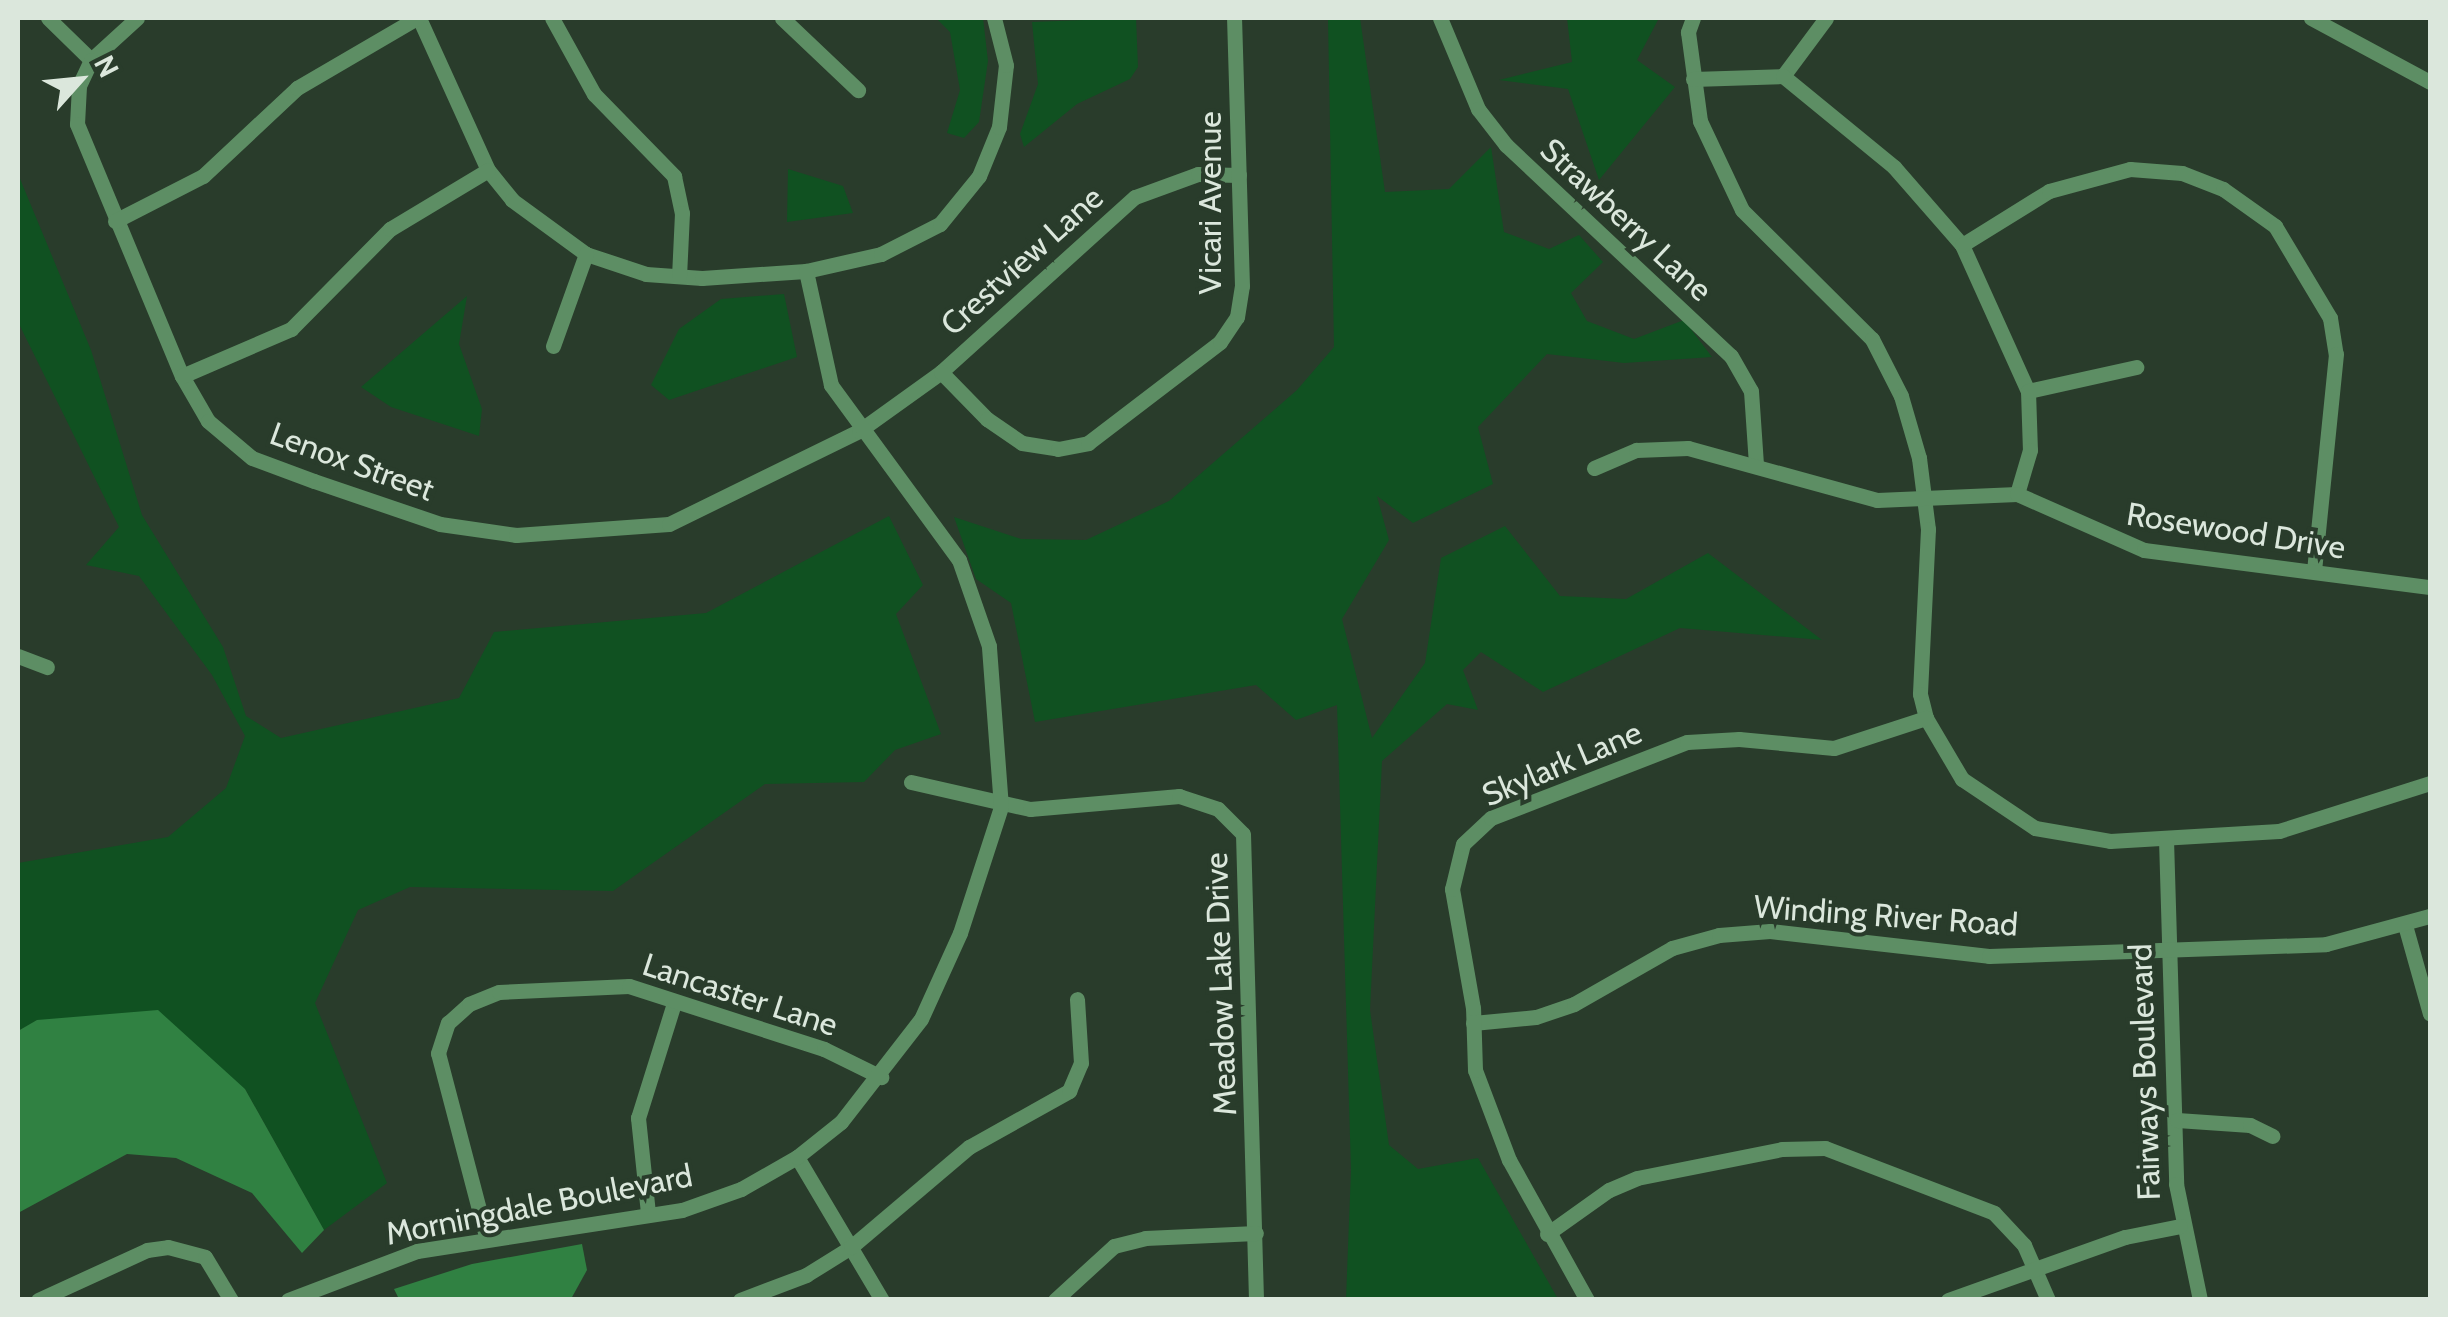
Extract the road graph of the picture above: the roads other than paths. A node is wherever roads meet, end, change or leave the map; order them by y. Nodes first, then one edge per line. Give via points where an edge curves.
1 (48, 18) edge
2 (137, 18) edge
3 (418, 18) edge
4 (552, 18) edge
5 (782, 18) edge
6 (994, 18) edge
7 (1234, 18) edge
8 (1440, 18) edge
9 (1693, 18) edge
10 (1826, 18) edge
11 (2311, 18) edge
12 (91, 60) junction
13 (1783, 76) junction
14 (1693, 80) junction
15 (2430, 82) edge
16 (858, 90) dead end
17 (488, 170) junction
18 (1239, 175) junction
19 (115, 222) junction
20 (1962, 245) junction
21 (586, 254) junction
22 (806, 270) junction
23 (679, 276) junction
24 (553, 346) dead end
25 (2136, 367) dead end
26 (941, 372) junction
27 (182, 376) junction
28 (2028, 392) junction
29 (859, 430) junction
30 (1756, 464) junction
31 (1594, 468) dead end
32 (2017, 494) junction
33 (1924, 498) junction
34 (2314, 572) junction
35 (2430, 587) edge
36 (18, 656) edge
37 (47, 667) dead end
38 (1926, 718) junction
39 (912, 782) dead end
40 (2430, 783) edge
41 (1001, 807) junction
42 (2166, 838) junction
43 (2430, 916) edge
44 (2405, 926) junction
45 (2168, 946) junction
46 (1077, 998) dead end
47 (674, 1003) junction
48 (2430, 1014) edge
49 (1473, 1023) junction
50 (880, 1077) junction
51 (2176, 1120) junction
52 (2273, 1136) dead end
53 (797, 1158) junction
54 (648, 1213) junction
55 (2180, 1226) junction
56 (1256, 1233) junction
57 (1547, 1234) junction
58 (486, 1236) junction
59 (852, 1247) junction
60 (2036, 1268) junction
61 (308, 1294) edge
62 (38, 1300) edge
63 (232, 1300) edge
64 (288, 1300) edge
65 (740, 1300) edge
66 (882, 1300) edge
67 (1055, 1300) edge
68 (1256, 1300) edge
69 (1587, 1300) edge
70 (1948, 1300) edge
71 (2048, 1300) edge
72 (2200, 1300) edge

1 - 12 street
2 - 12 street
3 - 17 street
3 - 19 street via 297,88 203,176
4 - 23 street via 594,94 674,176 682,213
5 - 16 street
6 - 22 street via 1006,65 999,127 979,176 940,224 881,254
7 - 18 street, Vicari Avenue
8 - 30 street, Strawberry Lane via 1478,109 1506,144 1730,356 1752,391
9 - 14 street
10 - 13 street
11 - 15 street
12 - 19 street, Lenox Street via 79,86 76,124
13 - 14 street
13 - 20 street via 1894,168
14 - 33 street via 1700,121 1742,210 1872,340 1901,396
17 - 21 street via 548,232
17 - 27 street via 390,228 291,329
18 - 26 street, Crestview Lane via 1198,174 1134,197
18 - 26 street, Vicari Avenue via 1238,316 1220,342 1088,442 1058,450 1022,443 986,419
19 - 27 street, Lenox Street
20 - 28 street
20 - 34 street via 2049,190 2130,169 2182,173 2223,189 2275,226 2330,318 2336,354
21 - 23 street
21 - 24 street
22 - 23 street
22 - 29 street, Morningdale Boulevard via 831,385
25 - 28 street
26 - 29 street, Crestview Lane
27 - 29 street, Lenox Street via 208,421 252,458 440,524 516,535 669,524
28 - 32 street via 2030,450
29 - 41 street, Morningdale Boulevard via 958,560 988,646
30 - 31 street, Rosewood Drive via 1688,448 1636,450
30 - 33 street, Rosewood Drive via 1876,500
32 - 33 street, Rosewood Drive
32 - 34 street, Rosewood Drive via 2118,543
33 - 38 street via 1928,564 1918,653
34 - 35 street, Rosewood Drive
36 - 37 street
38 - 42 street via 1962,779 2008,815 2071,839
38 - 49 street, Skylark Lane via 1834,748 1739,739 1687,742 1492,818 1463,844 1452,889
39 - 41 street, Meadow Lake Drive
40 - 42 street via 2316,824
41 - 50 street, Morningdale Boulevard via 960,933 921,1020
41 - 56 street, Meadow Lake Drive via 1179,796 1218,809 1243,834
42 - 45 street, Fairways Boulevard
43 - 44 street, Winding River Road
44 - 45 street, Winding River Road via 2326,944
44 - 48 street
45 - 49 street, Winding River Road via 1989,956 1770,931 1719,935 1672,948 1574,1004 1536,1017
45 - 51 street, Fairways Boulevard
46 - 59 street via 1082,1063 1069,1091 969,1147
47 - 50 street, Lancaster Lane via 824,1049
47 - 54 street via 638,1118
47 - 58 street, Lancaster Lane via 629,986 499,992 468,1004 448,1023 438,1053
49 - 57 street, Skylark Lane via 1475,1070
50 - 53 street, Morningdale Boulevard
51 - 52 street via 2250,1125
51 - 55 street, Fairways Boulevard
53 - 54 street, Morningdale Boulevard via 726,1194 682,1210
53 - 59 street
54 - 58 street, Morningdale Boulevard
55 - 60 street
55 - 72 street, Fairways Boulevard
56 - 67 street via 1145,1238 1114,1246
56 - 68 street, Meadow Lake Drive
57 - 60 street via 1637,1178 1825,1148 1994,1214
57 - 69 street, Skylark Lane
58 - 61 street, Morningdale Boulevard via 417,1251
59 - 65 street via 806,1275
59 - 66 street
60 - 70 street
60 - 71 street
61 - 64 street, Morningdale Boulevard
62 - 63 street via 168,1247 205,1257

